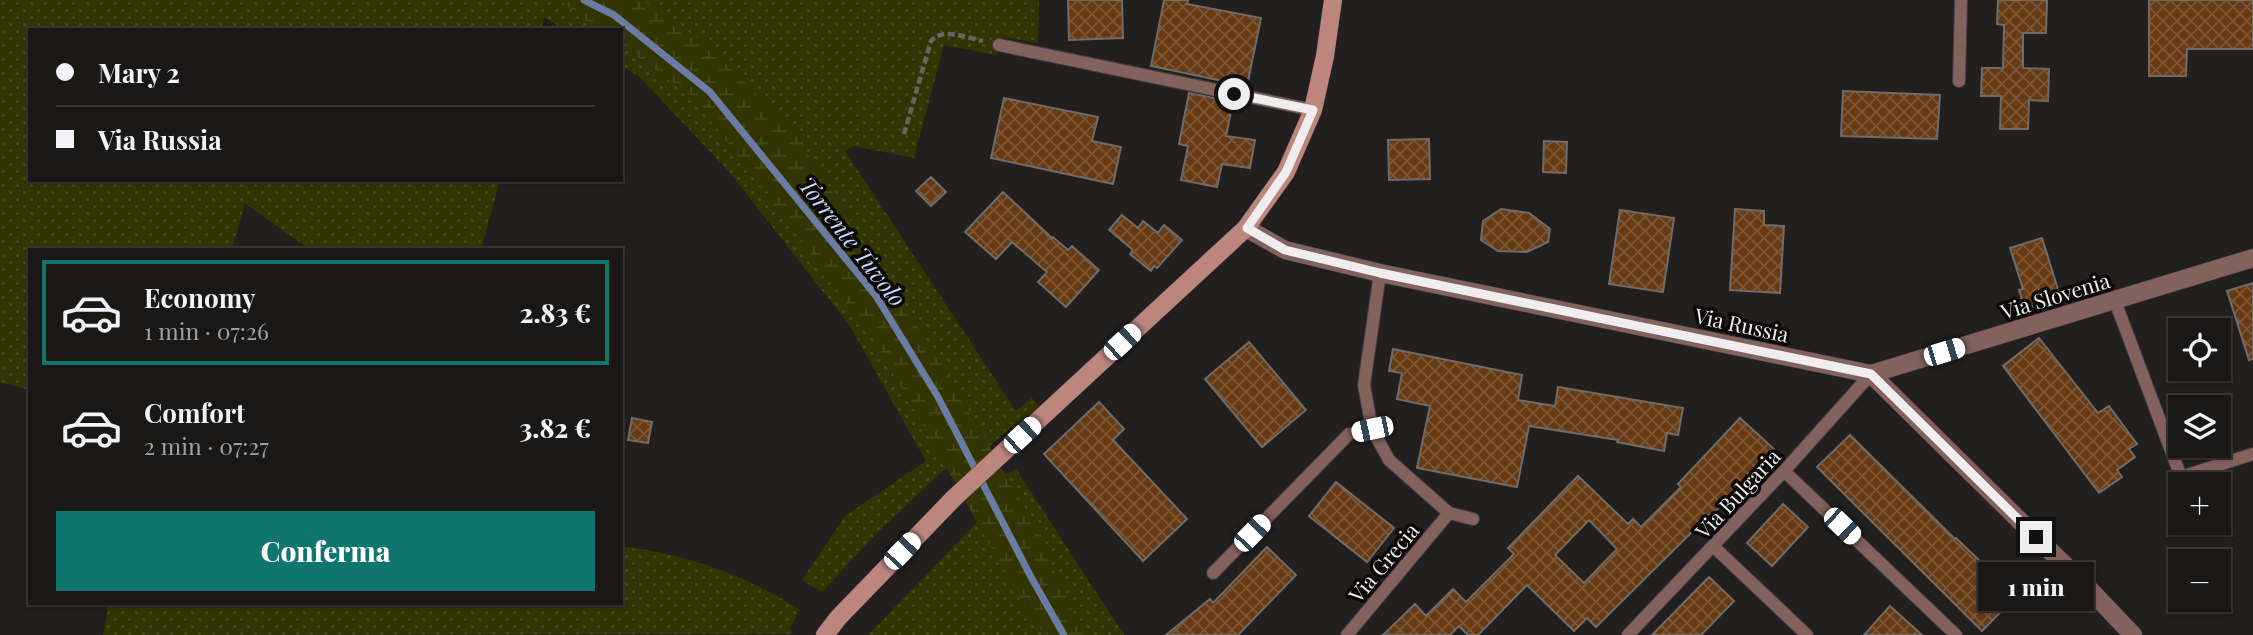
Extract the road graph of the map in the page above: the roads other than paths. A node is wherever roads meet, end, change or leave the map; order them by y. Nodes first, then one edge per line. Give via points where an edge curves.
1 (1333, 0) edge
2 (1961, 0) edge
3 (999, 45) road end
4 (1959, 81) dead end
5 (1313, 110) junction
6 (1247, 228) junction
7 (2253, 258) edge
8 (1380, 273) junction
9 (2115, 301) junction
10 (1871, 374) junction
11 (1372, 429) junction
12 (2253, 454) edge
13 (1784, 471) junction
14 (1449, 513) junction
15 (1473, 519) dead end
16 (1713, 546) junction
17 (1213, 573) dead end
18 (825, 635) edge
19 (1347, 635) edge
20 (1628, 635) edge
21 (1807, 635) edge
22 (1956, 635) edge
23 (2133, 635) edge

1 - 5 street
2 - 4 lane
3 - 5 lane
5 - 6 street via 1286,172
6 - 8 street, Via Russia via 1285,250
6 - 18 street via 954,498
7 - 9 street, Via Slovenia
8 - 10 street, Via Russia
8 - 11 lane via 1364,385
9 - 10 street, Via Slovenia
9 - 12 lane via 2181,477
10 - 13 lane, Via Bulgaria
10 - 23 street
11 - 14 lane via 1389,460
11 - 17 lane via 1349,434
13 - 16 lane, Via Bulgaria
13 - 22 lane
14 - 15 lane
14 - 19 lane, Via Grecia
16 - 20 lane, Via Bulgaria
16 - 21 lane

